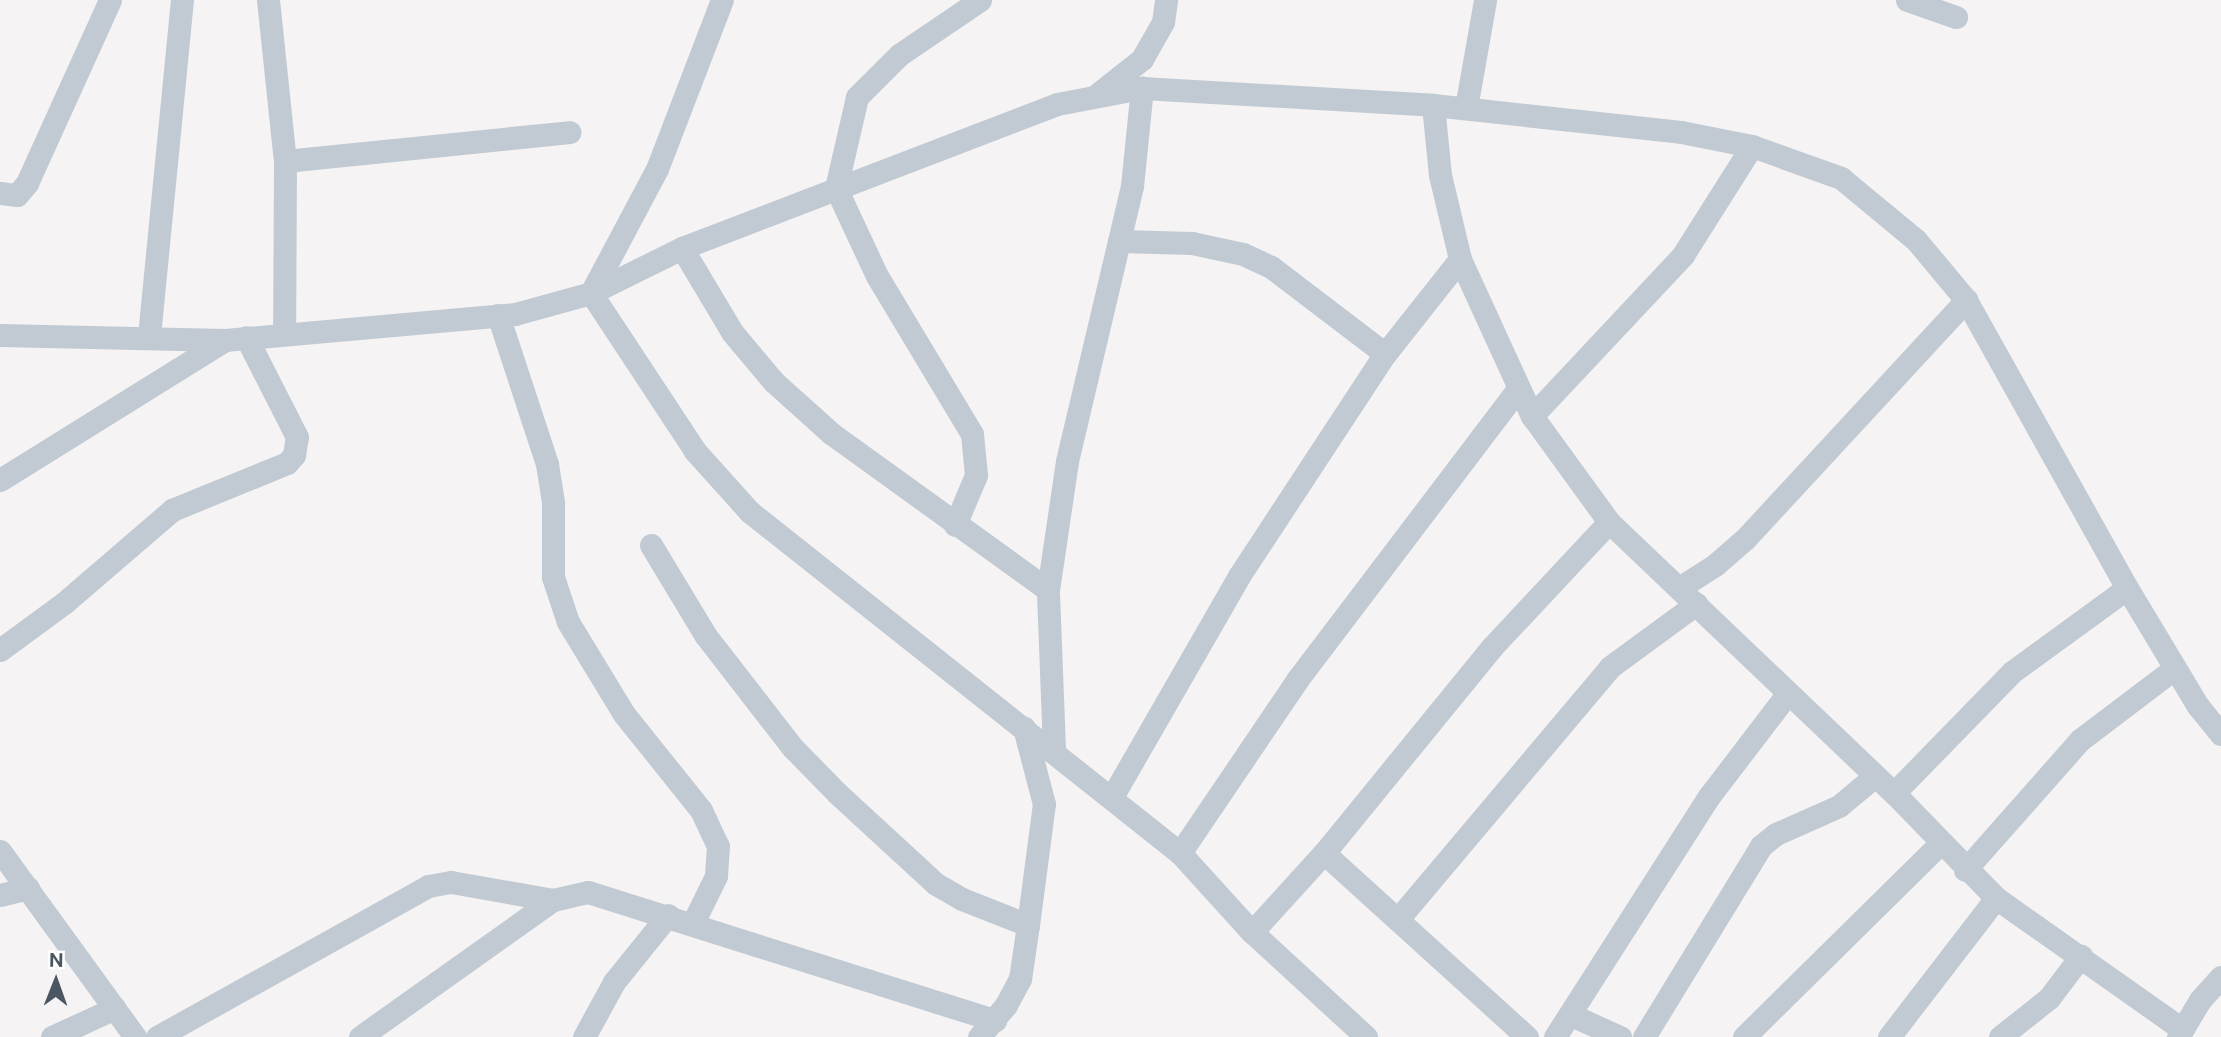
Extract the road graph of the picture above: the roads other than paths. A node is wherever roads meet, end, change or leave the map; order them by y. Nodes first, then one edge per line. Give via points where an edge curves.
1 (110, 0) edge
2 (182, 0) edge
3 (268, 0) edge
4 (723, 0) edge
5 (980, 0) edge
6 (1166, 0) edge
7 (1485, 0) edge
8 (1907, 0) edge
9 (1956, 17) dead end
10 (1142, 88) junction
11 (1098, 94) junction
12 (1433, 105) junction
13 (1466, 108) junction
14 (570, 132) dead end
15 (1752, 146) junction
16 (285, 161) junction
17 (836, 188) junction
18 (0, 193) edge
19 (1119, 241) junction
20 (682, 248) junction
21 (1460, 259) junction
22 (591, 293) junction
23 (1966, 300) junction
24 (498, 315) junction
25 (284, 334) junction
26 (0, 335) edge
27 (149, 336) junction
28 (236, 339) junction
29 (1385, 354) junction
30 (1518, 389) junction
31 (1532, 416) junction
32 (0, 480) edge
33 (1609, 522) junction
34 (955, 525) junction
35 (651, 545) dead end
36 (1679, 588) junction
37 (2127, 588) junction
38 (1048, 590) junction
39 (1696, 604) junction
40 (0, 650) edge
41 (2175, 668) junction
42 (1788, 693) junction
43 (1024, 728) junction
44 (2221, 734) edge
45 (1054, 749) junction
46 (1875, 776) junction
47 (1894, 793) junction
48 (1112, 797) junction
49 (1940, 844) junction
50 (0, 851) edge
51 (1180, 853) junction
52 (1324, 853) junction
53 (1965, 870) junction
54 (28, 888) junction
55 (0, 895) edge
56 (1996, 898) junction
57 (553, 900) junction
58 (668, 915) junction
59 (1398, 919) junction
60 (693, 923) junction
61 (1028, 925) junction
62 (1252, 932) junction
63 (2081, 956) junction
64 (2221, 977) edge
65 (115, 1007) junction
66 (1572, 1015) junction
67 (995, 1020) junction
68 (2180, 1033) edge
69 (52, 1037) edge
70 (135, 1037) edge
71 (157, 1037) edge
72 (360, 1037) edge
73 (584, 1037) edge
74 (979, 1037) edge
75 (1366, 1037) edge
76 (1527, 1037) edge
77 (1555, 1037) edge
78 (1620, 1037) edge
79 (1643, 1037) edge
80 (1744, 1037) edge
81 (1889, 1037) edge
82 (2000, 1037) edge

1 - 18 street via 27,183 17,195
2 - 27 street
3 - 16 street
4 - 22 street via 657,169
5 - 17 street via 899,55 856,97
6 - 11 street via 1163,22 1142,59
7 - 13 street
8 - 9 street
10 - 11 street
10 - 12 street
10 - 19 street via 1133,174
11 - 17 street via 1057,104
12 - 13 street
12 - 21 street via 1440,175
13 - 15 street via 1632,124
14 - 16 street
15 - 23 street via 1841,178 1916,240
15 - 31 street via 1682,255
16 - 25 street
17 - 20 street
17 - 34 street via 883,287 972,434 976,475
19 - 29 street via 1192,243 1243,254 1271,267
19 - 38 street via 1067,461
20 - 22 street
20 - 34 street via 732,332 774,382 832,434
21 - 29 street
21 - 30 street
22 - 24 street
22 - 43 street via 695,451 750,512
23 - 36 street via 1745,539
23 - 37 street
24 - 25 street
24 - 60 street via 547,464 553,577 568,622 624,715 701,810 719,846 716,876
25 - 28 street
26 - 27 street
27 - 28 street
28 - 32 street
28 - 40 street via 297,437 294,455 286,463 172,510 64,603
29 - 48 street via 1238,576
30 - 31 street
30 - 51 street via 1297,680
31 - 33 street
33 - 36 street
33 - 52 street via 1492,647
34 - 38 street
35 - 61 street via 706,636 793,748 837,793 936,884 961,899
36 - 39 street
37 - 41 street
37 - 47 street via 2012,672
38 - 45 street
39 - 42 street
39 - 59 street via 1610,667
41 - 44 street
41 - 53 street via 2080,740
42 - 46 street
42 - 66 street via 1710,796
43 - 45 street
43 - 61 street via 1044,804
45 - 48 street
46 - 47 street
46 - 79 street via 1839,806 1776,834 1761,846
47 - 49 street
48 - 51 street
49 - 53 street
49 - 80 street
50 - 54 street
51 - 62 street
52 - 59 street
52 - 62 street
53 - 56 street
54 - 55 street
54 - 65 street
56 - 63 street
56 - 81 street
57 - 58 street via 588,892 605,894
57 - 71 street via 451,882 428,886
57 - 72 street
58 - 60 street
58 - 73 street via 614,982
59 - 76 street
60 - 67 street
61 - 67 street via 1020,979
62 - 75 street
63 - 68 street
63 - 82 street via 2049,998
64 - 68 street
65 - 69 street
65 - 70 street
66 - 77 street
66 - 78 street
67 - 74 street

